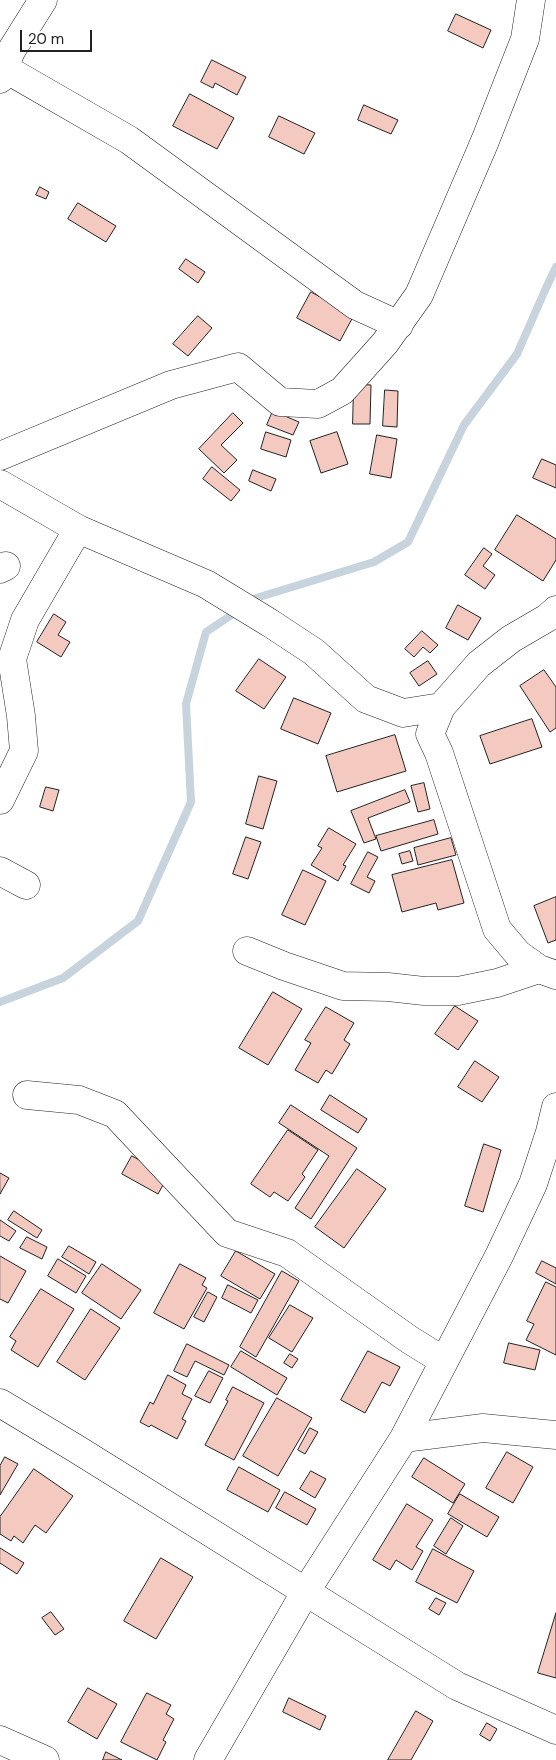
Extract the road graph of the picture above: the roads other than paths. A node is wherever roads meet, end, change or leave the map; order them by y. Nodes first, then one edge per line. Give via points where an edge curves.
1 (43, 0) edge
2 (531, 0) edge
3 (10, 31) edge
4 (2, 74) edge
5 (399, 325) junction
6 (0, 456) edge
7 (0, 484) edge
8 (78, 529) junction
9 (556, 610) edge
10 (441, 708) junction
11 (0, 800) edge
12 (0, 871) edge
13 (26, 885) dead end
14 (247, 951) dead end
15 (547, 972) edge
16 (26, 1095) dead end
17 (556, 1107) edge
18 (444, 1361) junction
19 (0, 1403) edge
20 (556, 1435) edge
21 (404, 1438) junction
22 (306, 1592) junction
23 (556, 1730) edge
24 (0, 1740) edge
25 (46, 1760) edge
26 (208, 1760) edge

1 - 3 street
2 - 5 street via 525,38 485,141 419,295
3 - 4 street via 11,51
4 - 5 street via 129,140 355,305
5 - 6 street via 342,391 318,404 280,402 238,367 171,385
7 - 8 street
8 - 10 street via 206,584 314,652 366,699 403,713
8 - 11 street via 25,620 12,659 24,751
9 - 10 street via 479,664
10 - 15 street via 430,734 440,754 496,929 518,954
12 - 13 street
14 - 15 street via 343,986 458,991
16 - 18 street via 80,1100 115,1114 227,1233 287,1253
17 - 18 street via 532,1184 499,1256
18 - 21 street
19 - 22 street
20 - 21 street via 483,1428
21 - 22 street
22 - 23 street via 457,1686
22 - 26 street
24 - 25 street

